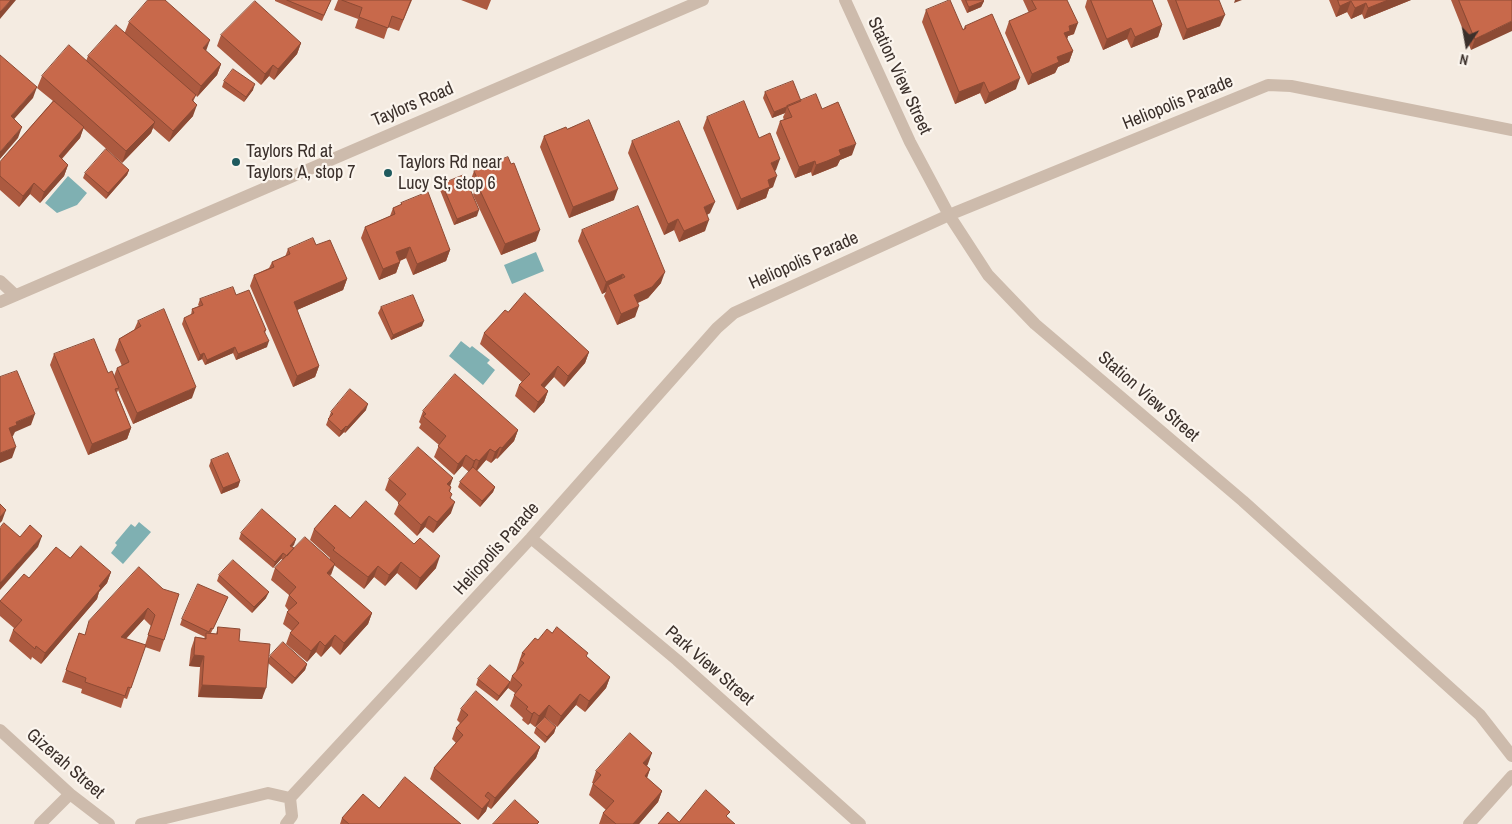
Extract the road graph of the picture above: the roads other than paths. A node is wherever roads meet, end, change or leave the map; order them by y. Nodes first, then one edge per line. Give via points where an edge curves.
1 (703, 0) edge
2 (845, 0) edge
3 (1512, 130) edge
4 (949, 215) junction
5 (0, 281) edge
6 (15, 295) junction
7 (0, 302) edge
8 (531, 538) junction
9 (0, 730) edge
10 (1512, 756) edge
11 (1512, 776) edge
12 (70, 794) junction
13 (290, 798) junction
14 (40, 824) edge
15 (109, 824) edge
16 (142, 824) edge
17 (286, 824) edge
18 (860, 824) edge
19 (1469, 824) edge

1 - 6 street, Taylors Road
2 - 4 street, Station View Street via 910,142
3 - 4 street, Heliopolis Parade via 1291,86 1268,85
4 - 8 street, Heliopolis Parade via 734,313 716,328
4 - 10 street, Station View Street via 988,274 1035,324 1243,501 1472,708
5 - 6 street
6 - 7 street, Taylors Road
8 - 13 street, Heliopolis Parade
8 - 18 street, Park View Street via 677,660
9 - 12 street, Gizerah Street
11 - 19 street
12 - 14 street
12 - 15 street, Gizerah Street
13 - 16 street via 268,793
13 - 17 street via 292,816

